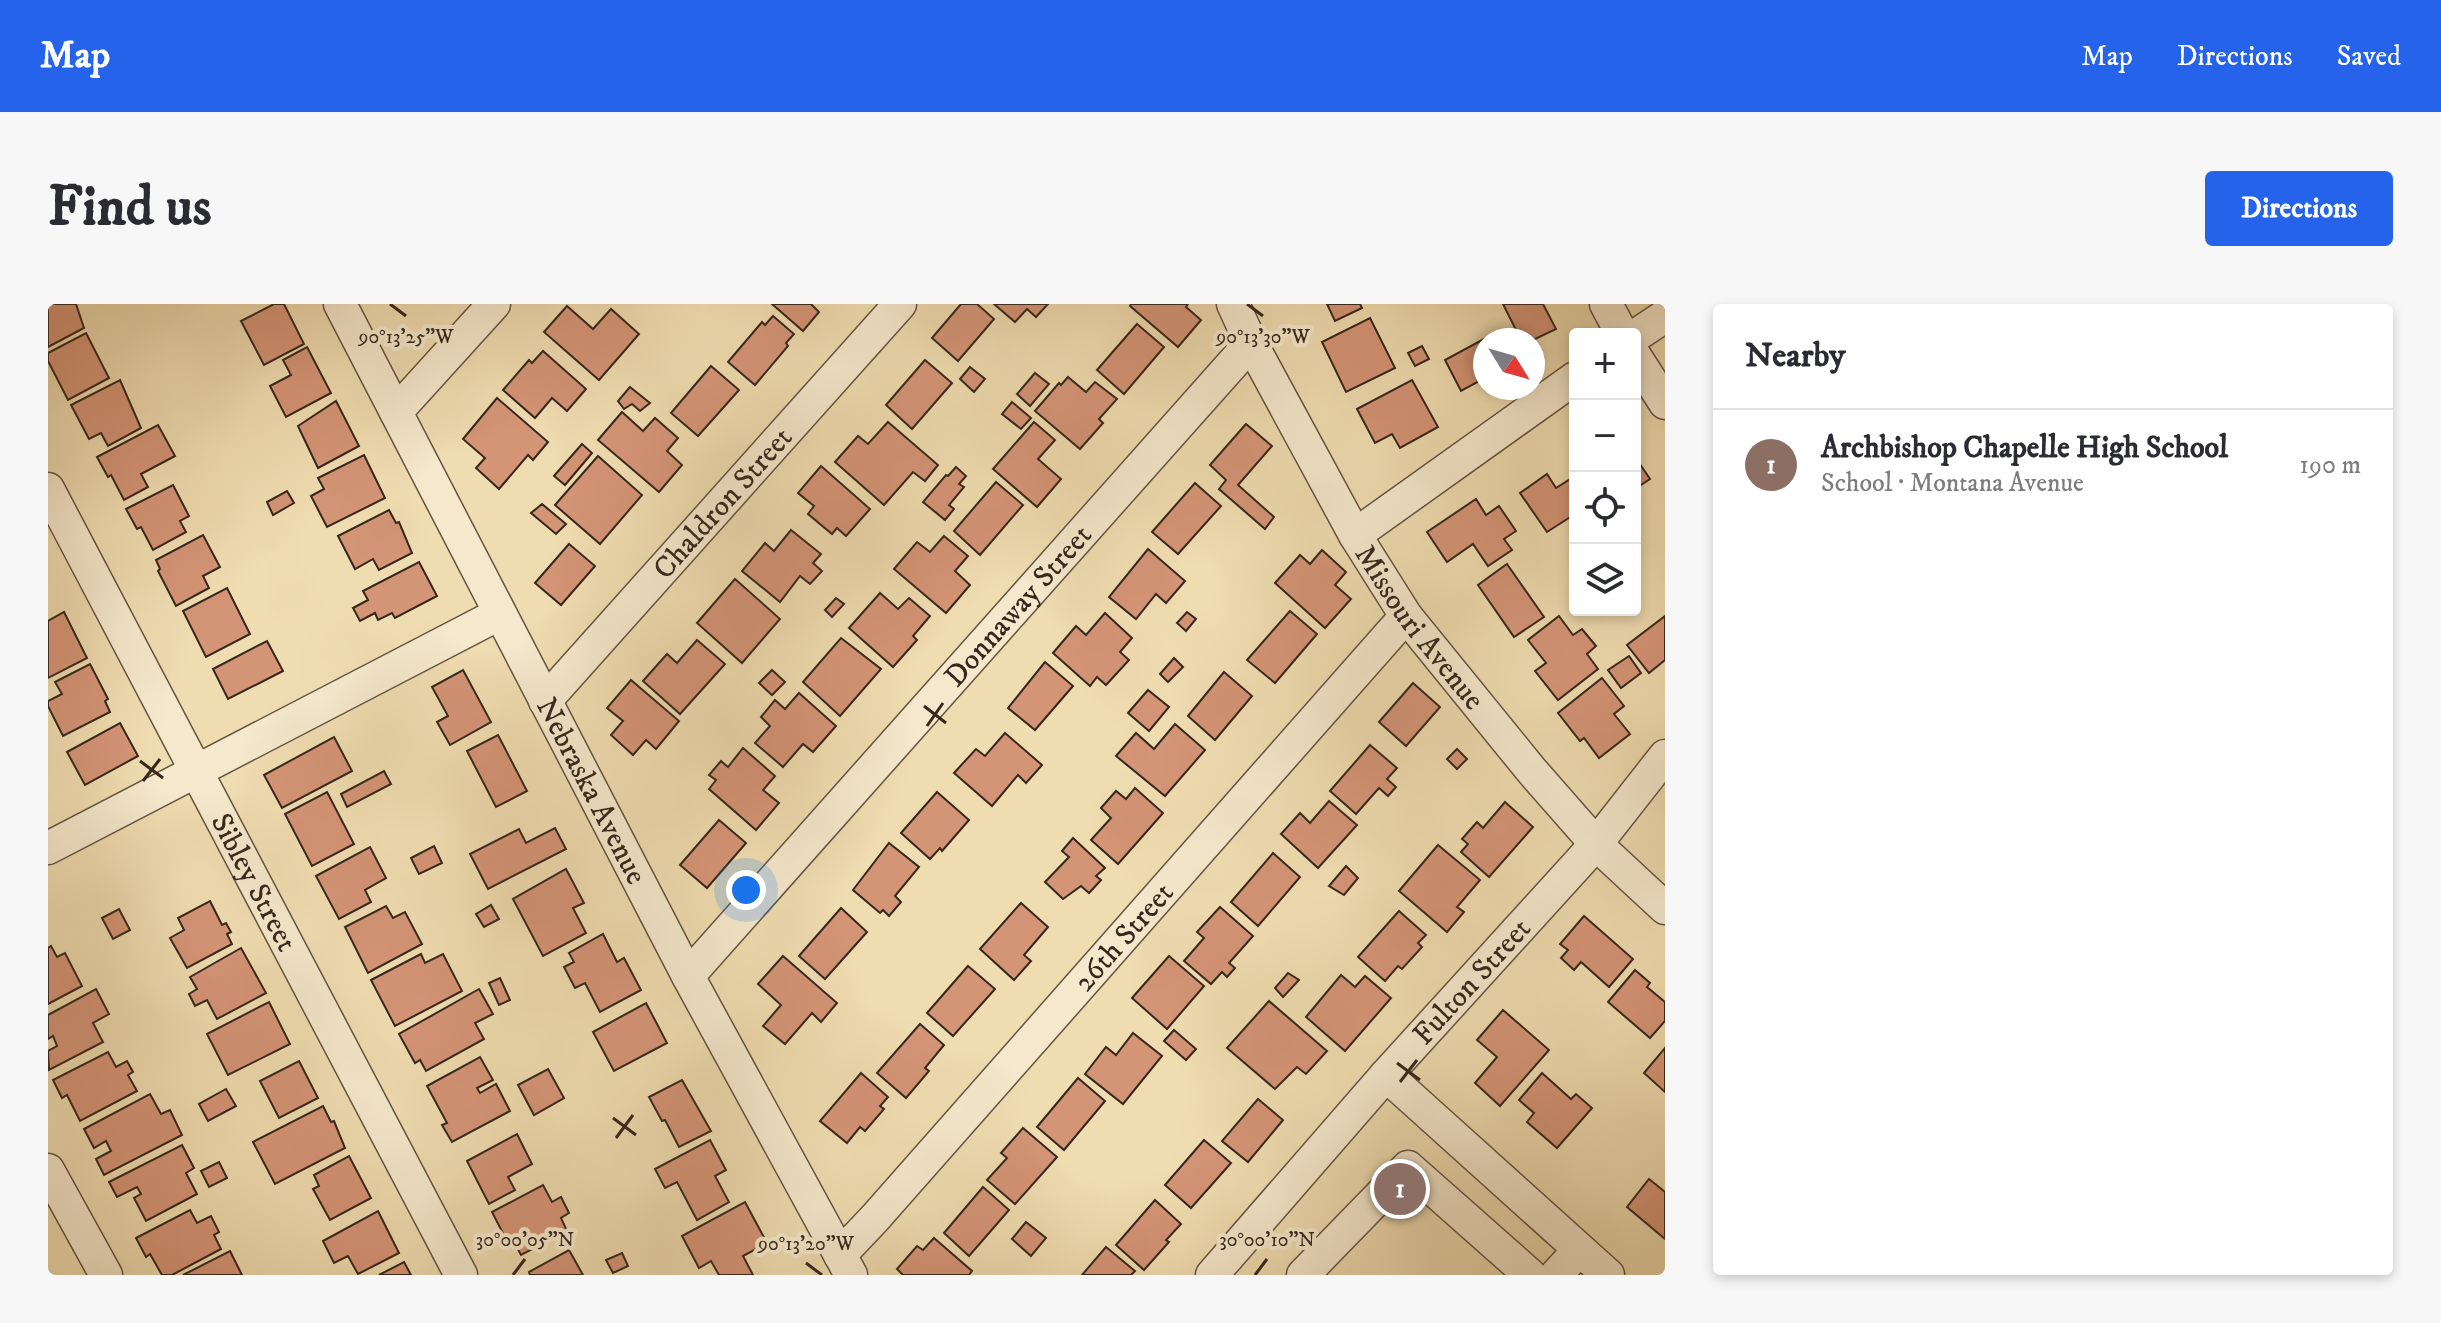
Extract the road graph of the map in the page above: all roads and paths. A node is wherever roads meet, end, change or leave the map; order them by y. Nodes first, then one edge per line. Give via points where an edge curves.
1 (340, 304) edge
2 (494, 304) edge
3 (900, 304) edge
4 (1233, 304) edge
5 (1606, 304) edge
6 (1665, 316) edge
7 (1619, 328) edge
8 (1641, 332) edge
9 (1251, 343) junction
10 (1641, 365) edge
11 (1569, 382) edge
12 (1665, 403) edge
13 (396, 412) junction
14 (48, 489) edge
15 (1355, 535) junction
16 (499, 614) junction
17 (1406, 616) junction
18 (545, 701) junction
19 (1665, 756) edge
20 (197, 770) junction
21 (1596, 844) junction
22 (48, 848) edge
23 (1665, 908) edge
24 (688, 976) junction
25 (1386, 1075) junction
26 (48, 1170) edge
27 (1579, 1250) junction
28 (845, 1265) edge
29 (106, 1275) edge
30 (461, 1275) edge
31 (1212, 1275) edge
32 (1303, 1275) edge
33 (1530, 1275) edge
34 (1556, 1275) edge
35 (1608, 1275) edge

1 - 13 street, Nebraska Avenue
2 - 13 street
3 - 18 street, Chaldron Street
4 - 9 street, Missouri Avenue
5 - 7 street
6 - 8 street
9 - 15 street, Missouri Avenue
9 - 24 street, Donnaway Street
10 - 12 street
11 - 15 street
13 - 16 street, Nebraska Avenue
14 - 20 street, Sibley Street
15 - 17 street, Missouri Avenue
16 - 18 street, Nebraska Avenue
16 - 20 street
17 - 21 street, Missouri Avenue
17 - 28 street, 26th Street via 886,1207
18 - 24 street, Nebraska Avenue
19 - 21 street, Fulton Street
20 - 22 street
20 - 30 street, Sibley Street
21 - 23 street, Missouri Avenue
21 - 25 street, Fulton Street
24 - 28 street, Nebraska Avenue
25 - 27 street
25 - 31 street, Fulton Street
26 - 29 street
27 - 34 street
27 - 35 street
32 - 33 street via 1408,1167

